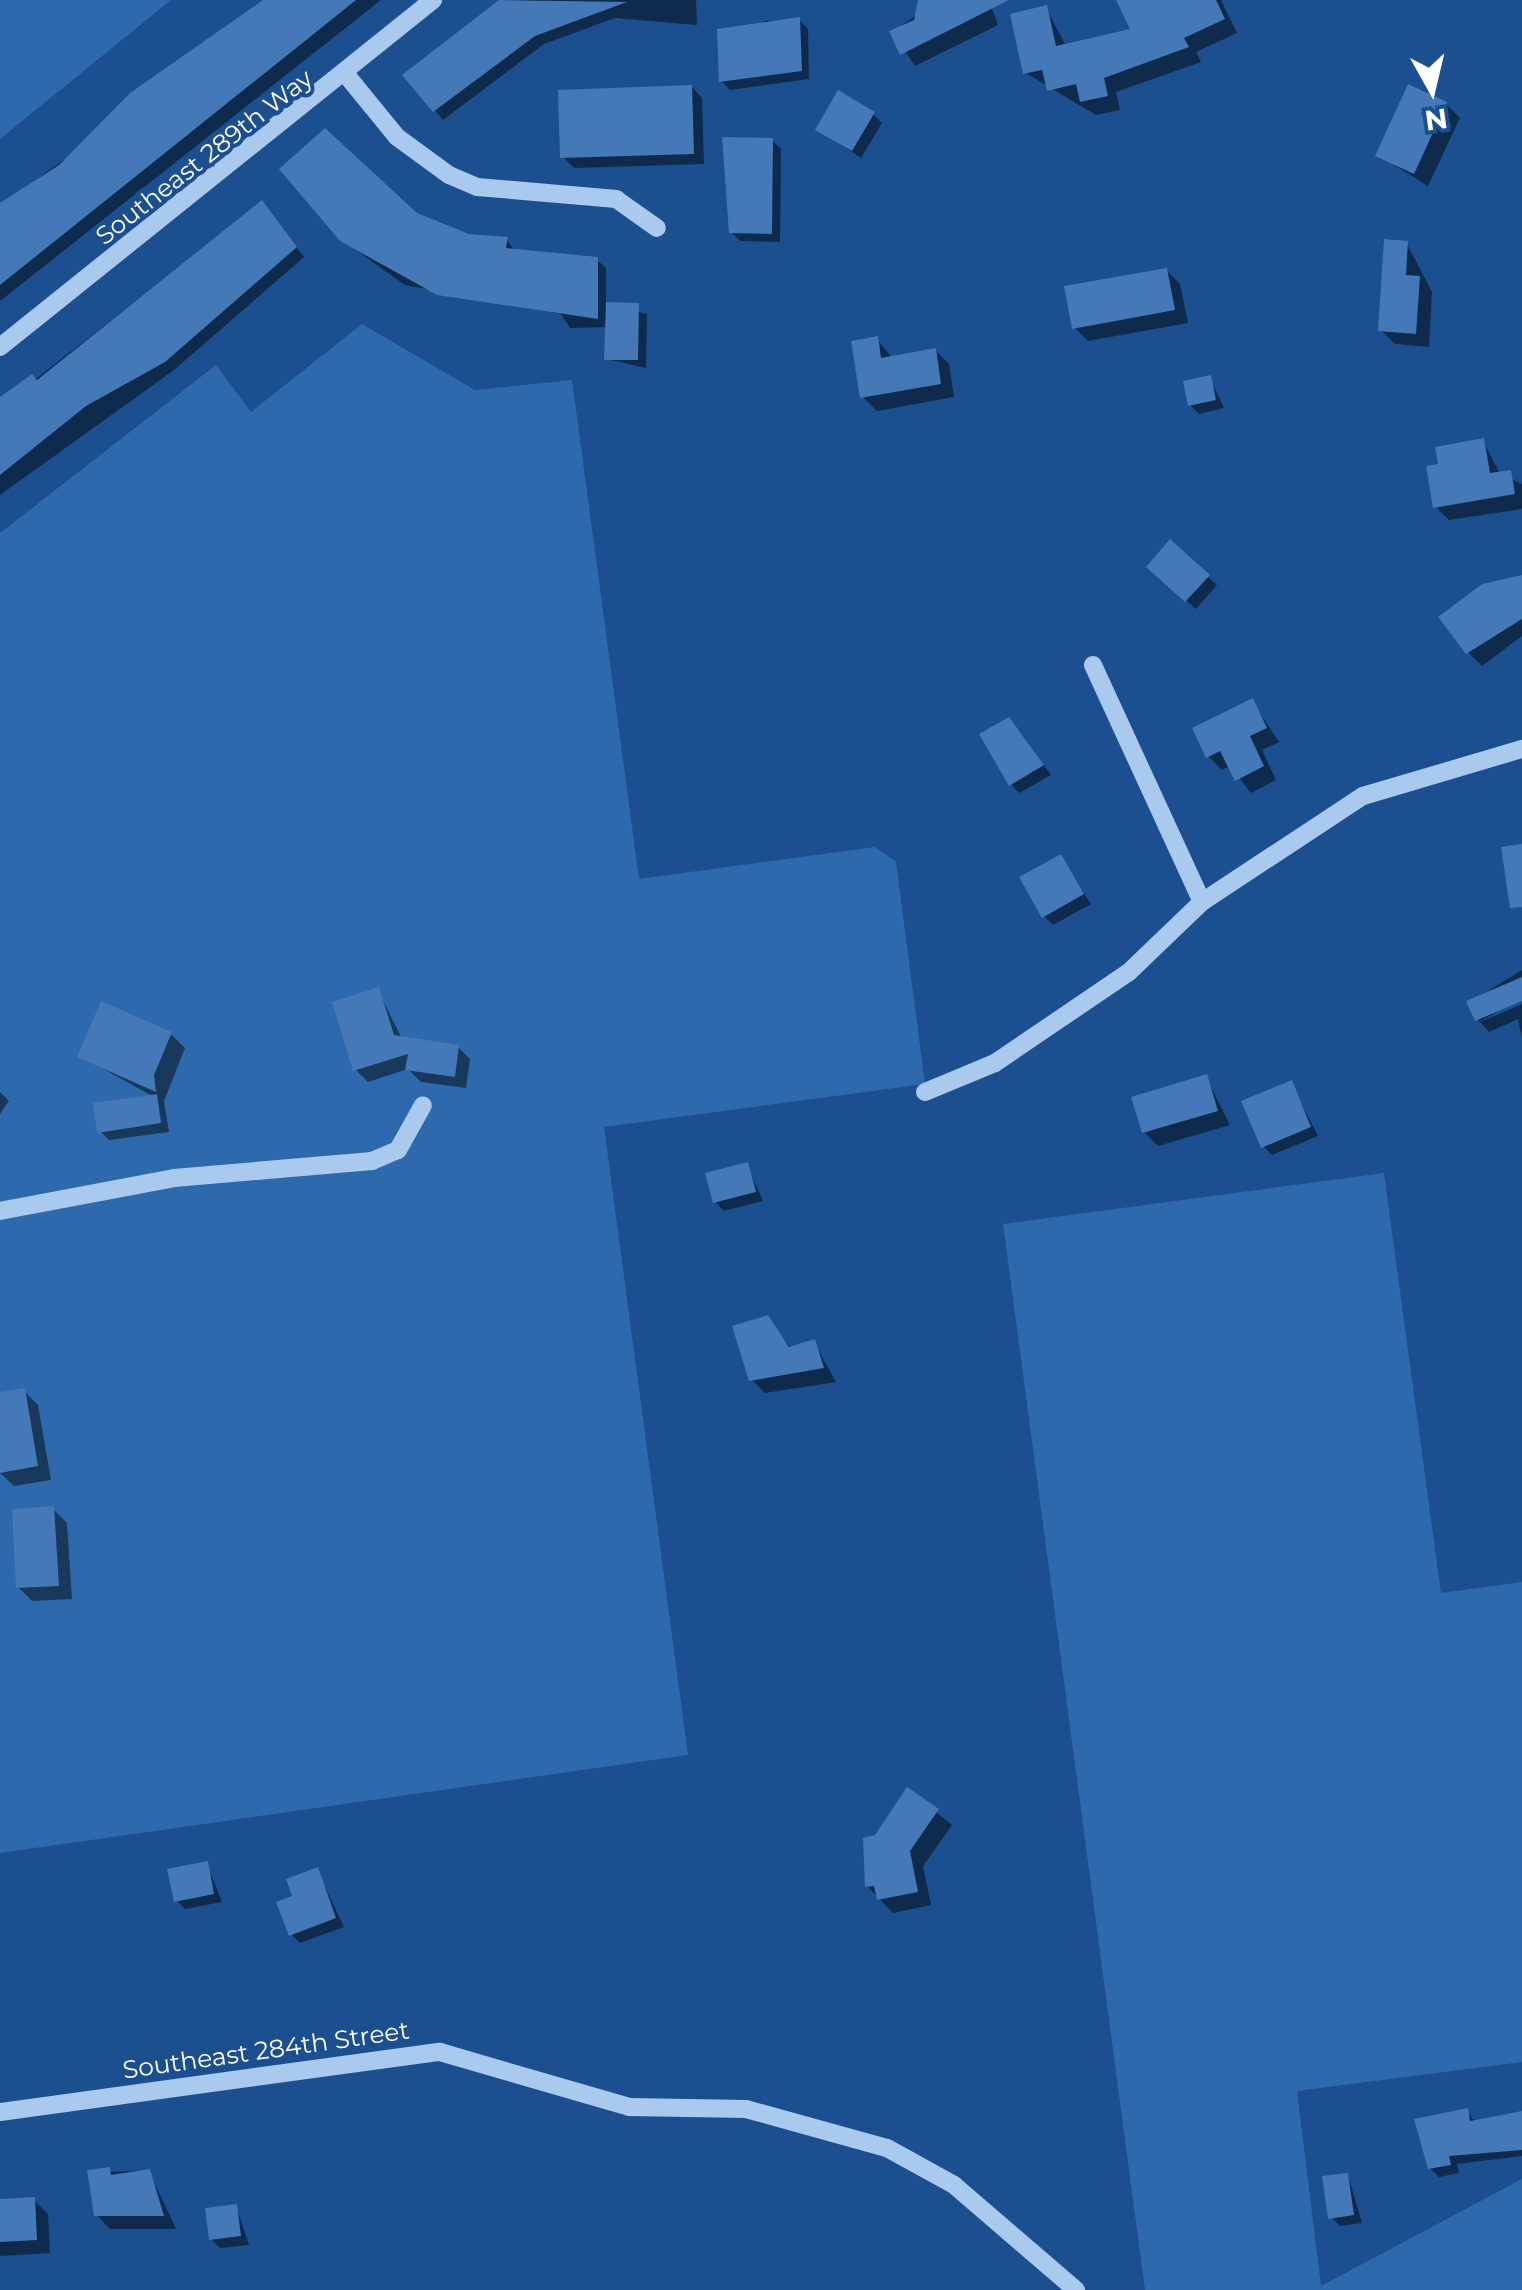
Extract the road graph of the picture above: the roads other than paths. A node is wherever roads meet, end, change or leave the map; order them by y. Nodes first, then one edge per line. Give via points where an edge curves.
1 (433, 0) edge
2 (348, 76) junction
3 (657, 228) dead end
4 (0, 347) edge
5 (1094, 665) dead end
6 (1522, 749) edge
7 (1202, 902) junction
8 (924, 1092) dead end
9 (424, 1104) dead end
10 (0, 1211) edge
11 (0, 2112) edge
12 (1076, 2290) edge

1 - 2 street, Southeast 289th Way
2 - 3 street via 396,137 449,176 477,187 616,199
2 - 4 street, Southeast 289th Way
5 - 7 street
6 - 7 street via 1363,796
7 - 8 street via 1130,972 995,1063
9 - 10 street via 398,1150 372,1161 174,1178
11 - 12 street, Southeast 284th Street via 440,2052 629,2107 746,2109 888,2148 954,2185

